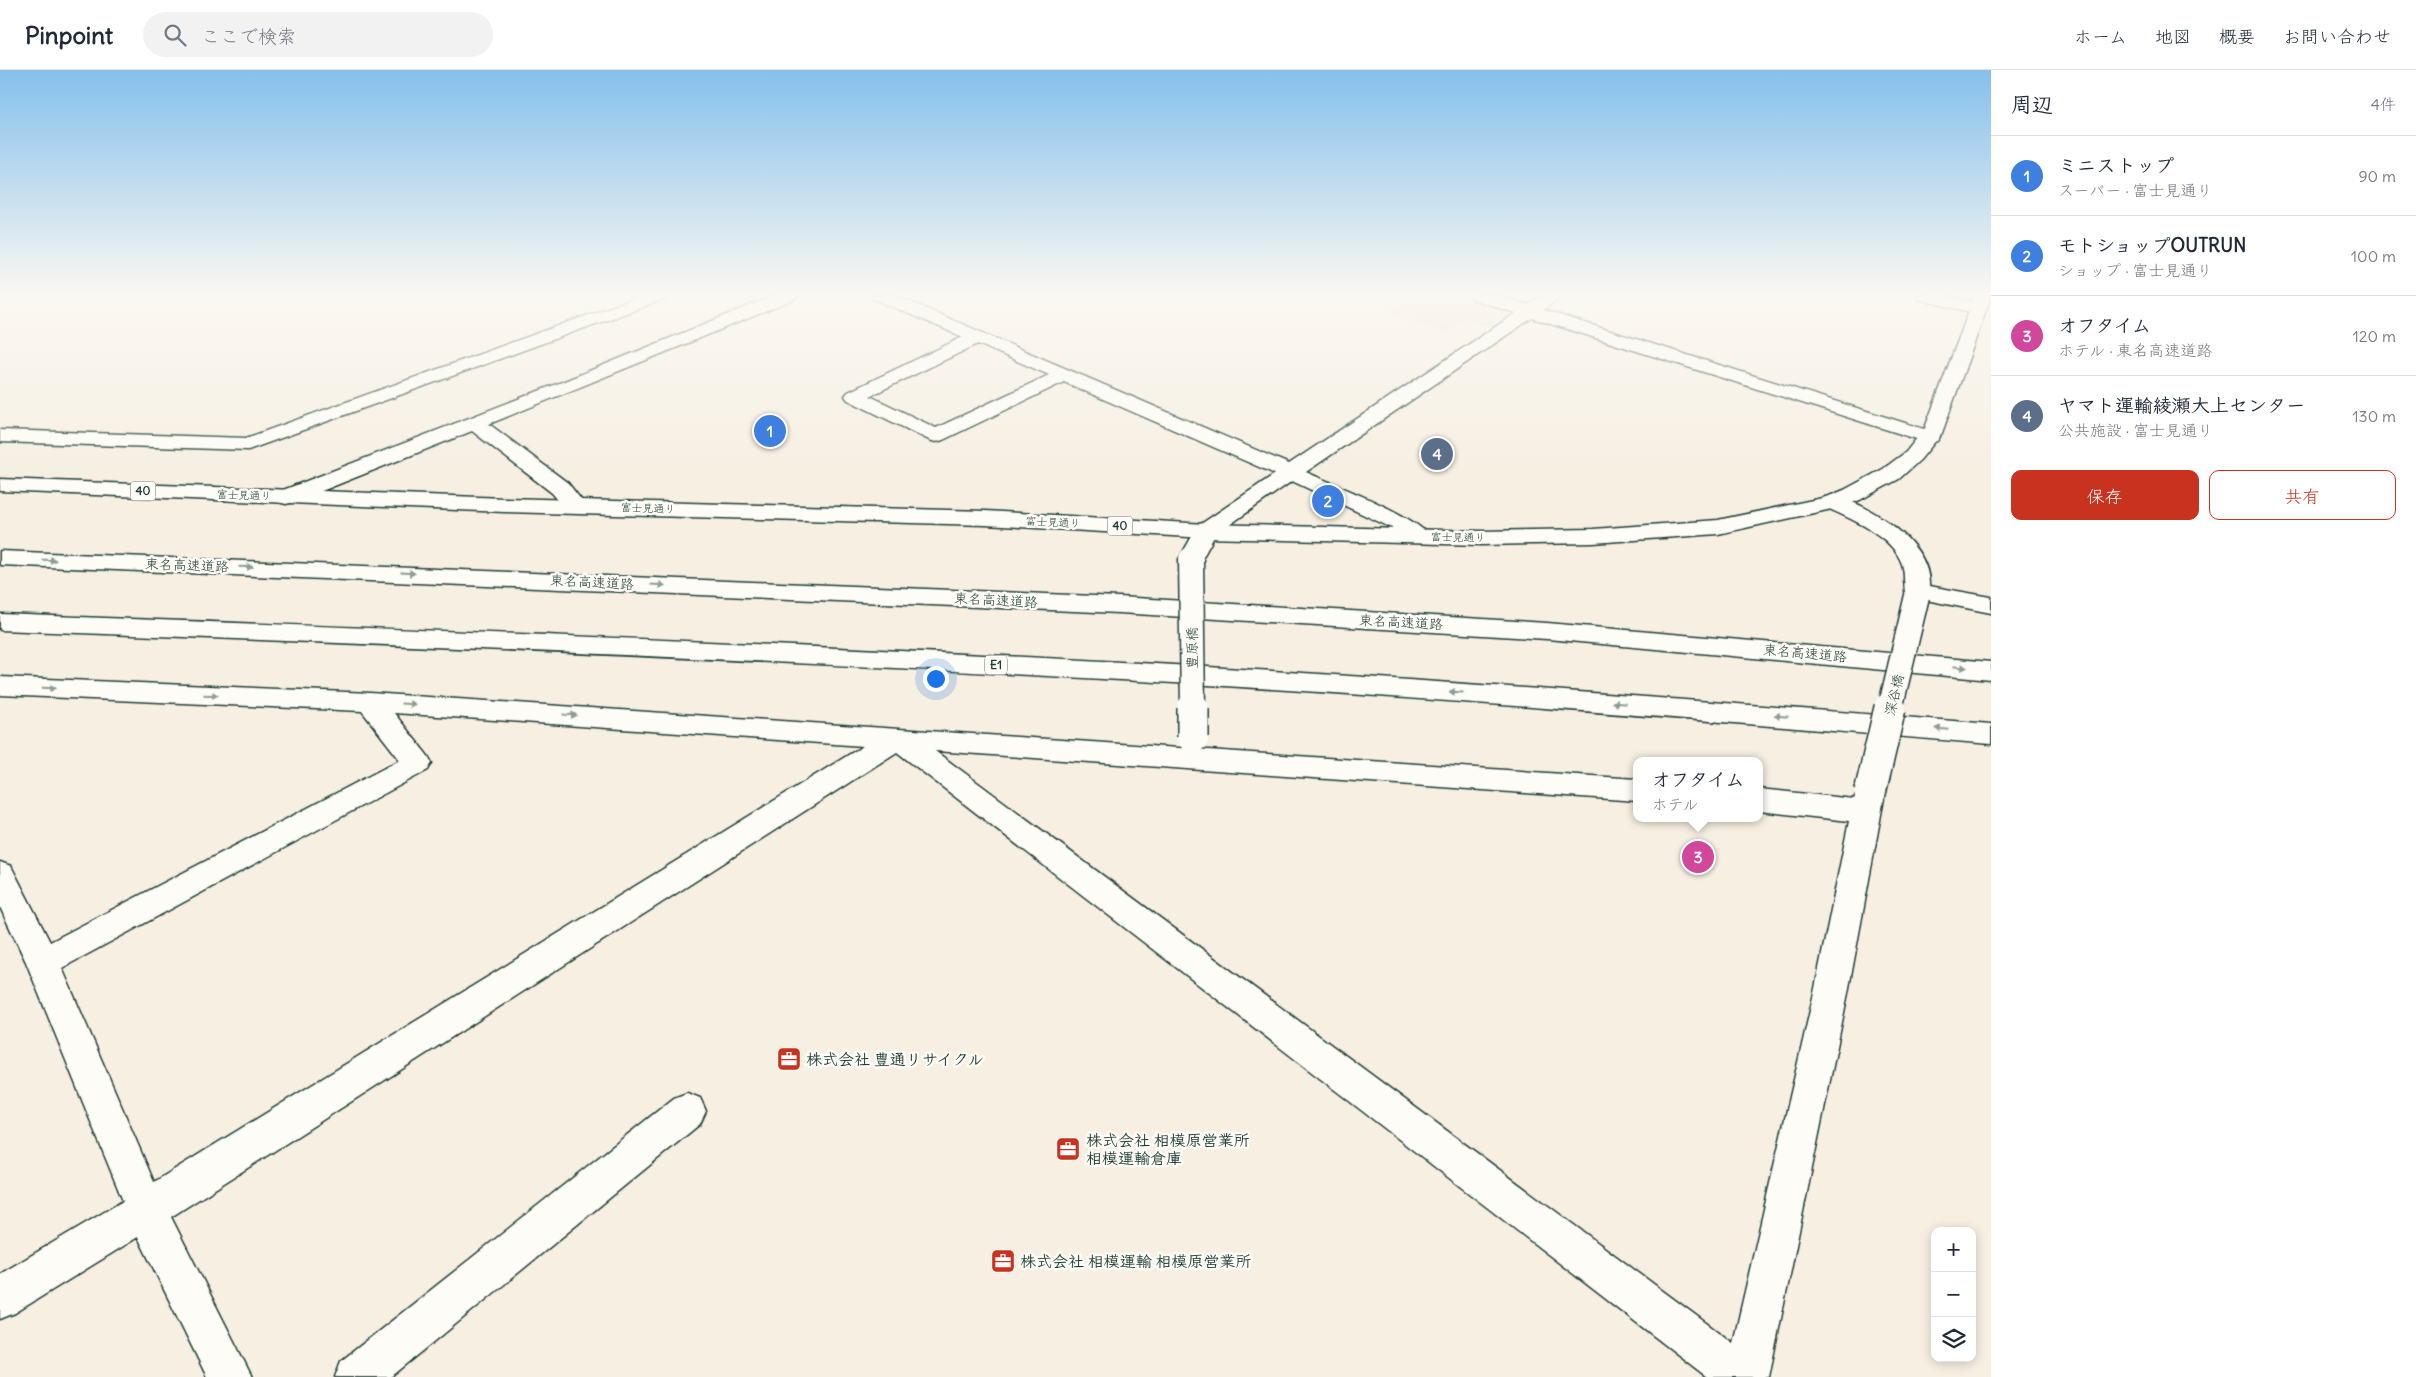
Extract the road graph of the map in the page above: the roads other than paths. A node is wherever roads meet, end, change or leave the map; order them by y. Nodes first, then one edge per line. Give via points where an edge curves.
1 (491, 356) edge
2 (639, 356) edge
3 (938, 356) edge
4 (1020, 356) edge
5 (1464, 356) edge
6 (1671, 356) edge
7 (1961, 356) edge
8 (1063, 375) junction
9 (474, 423) junction
10 (0, 436) edge
11 (1930, 437) junction
12 (1289, 472) junction
13 (0, 485) edge
14 (286, 497) junction
15 (1833, 502) junction
16 (575, 506) junction
17 (1206, 531) junction
18 (1418, 536) junction
19 (0, 558) edge
20 (1918, 593) junction
21 (1991, 605) edge
22 (0, 622) edge
23 (1991, 671) edge
24 (0, 686) edge
25 (370, 702) junction
26 (1991, 734) edge
27 (898, 738) junction
28 (1195, 747) junction
29 (1633, 790) edge
30 (1763, 800) edge
31 (1868, 802) junction
32 (0, 875) edge
33 (43, 962) junction
34 (687, 1111) dead end
35 (146, 1210) junction
36 (0, 1298) edge
37 (230, 1377) edge
38 (357, 1377) edge
39 (1745, 1377) edge

1 - 10 main road via 248,444
2 - 9 main road
3 - 8 main road via 854,396 936,436
4 - 8 main road
5 - 12 main road
6 - 11 main road
7 - 11 main road, 富士見通り / 40 via 1936,429
8 - 12 main road
9 - 14 main road
9 - 16 main road via 560,488
11 - 15 main road, 富士見通り / 40 via 1891,474
12 - 17 main road
12 - 18 main road via 1400,523
13 - 14 main road, 富士見通り / 40
14 - 16 main road, 富士見通り / 40
15 - 18 main road, 富士見通り / 40 via 1718,527 1594,536
15 - 20 main road, 深谷橋 via 1874,521 1899,542 1915,565 1920,582
16 - 17 main road, 富士見通り / 40 via 985,518
17 - 18 main road, 富士見通り / 40
17 - 28 main road, 豊原橋, bridge via 1191,559
19 -> 23 main road, 東名高速道路 via 1119,605 1547,630
20 - 21 main road
20 - 31 main road, 深谷橋, bridge
26 -> 22 main road, E1 via 1573,700 1122,670
24 -> 25 main road
25 -> 27 main road
25 - 33 main road via 418,763
27 - 28 main road
27 - 35 main road
27 - 39 main road
28 - 29 main road
30 - 31 main road
31 - 39 main road, 深谷橋 via 1831,993
32 - 33 main road
33 - 35 main road
34 - 38 main road
35 - 36 main road
35 - 37 main road

